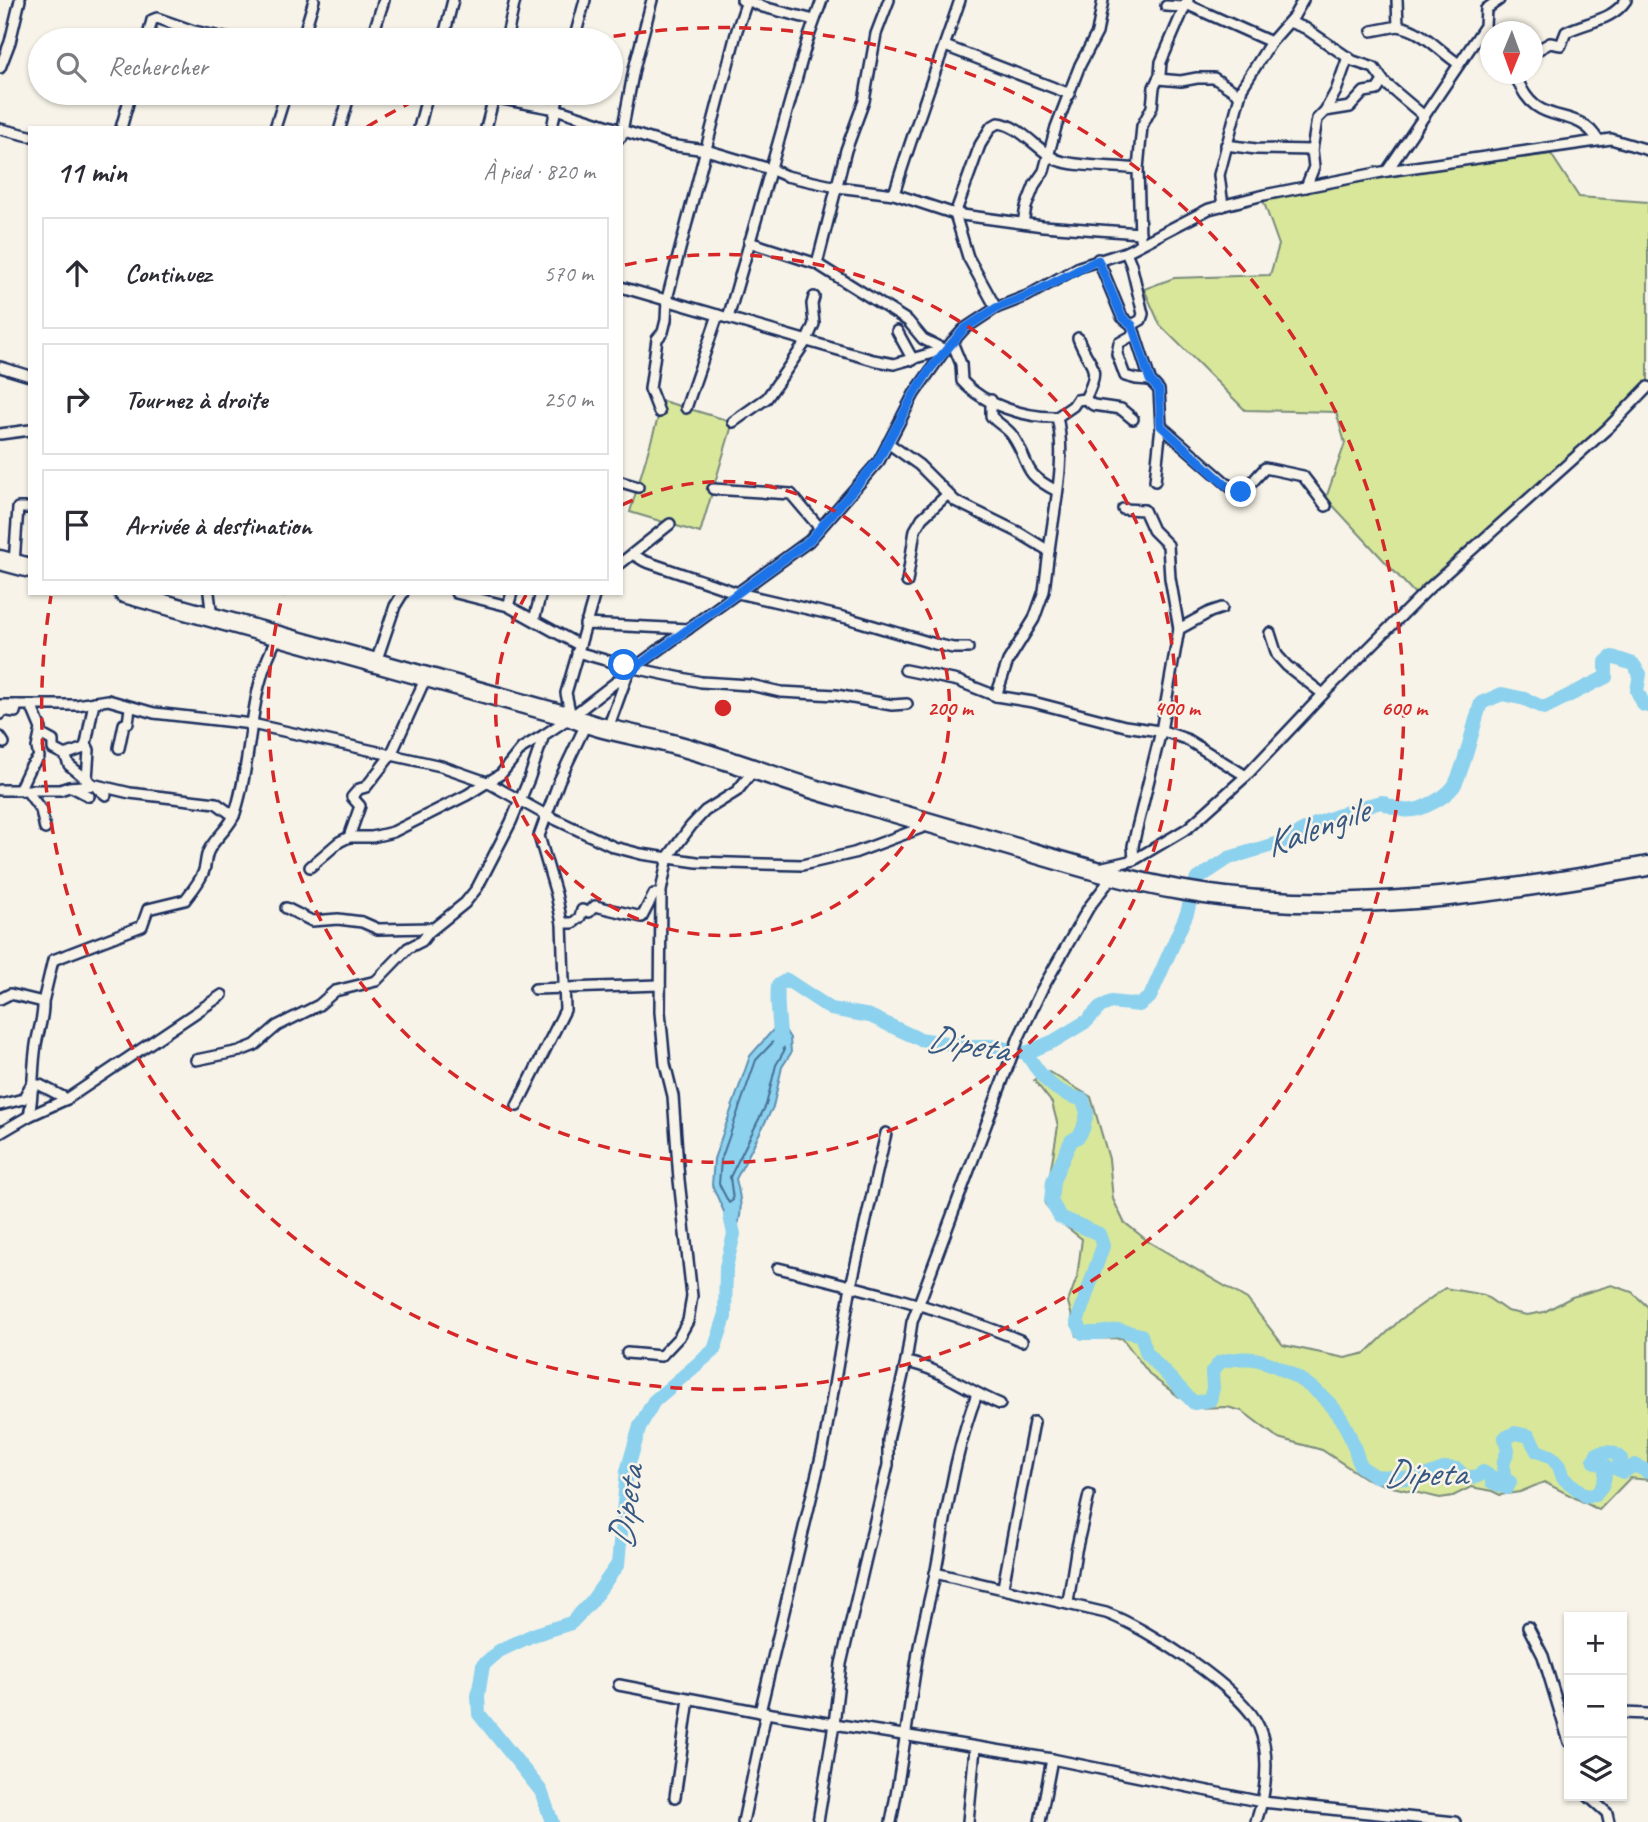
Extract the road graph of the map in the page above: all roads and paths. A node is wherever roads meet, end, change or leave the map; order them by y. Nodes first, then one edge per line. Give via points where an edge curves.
1 (20, 0) edge
2 (314, 0) edge
3 (384, 0) edge
4 (453, 0) edge
5 (515, 0) edge
6 (585, 0) edge
7 (652, 0) edge
8 (745, 0) edge
9 (822, 0) edge
10 (889, 0) edge
11 (960, 0) edge
12 (1103, 0) edge
13 (1293, 0) edge
14 (1303, 0) edge
15 (1396, 0) edge
16 (1499, 0) edge
17 (1626, 0) edge
18 (1187, 2) edge
19 (1166, 6) dead end
20 (1291, 19) junction
21 (814, 20) junction
22 (1398, 26) junction
23 (150, 28) edge
24 (185, 28) edge
25 (306, 28) edge
26 (375, 28) edge
27 (446, 28) edge
28 (509, 28) edge
29 (577, 28) edge
30 (1372, 31) dead end
31 (1271, 42) junction
32 (945, 46) junction
33 (1543, 46) edge
34 (1348, 57) junction
35 (1459, 64) junction
36 (0, 68) edge
37 (1158, 79) junction
38 (1383, 81) junction
39 (1519, 84) edge
40 (1070, 94) junction
41 (1240, 96) junction
42 (128, 105) edge
43 (282, 105) edge
44 (347, 105) edge
45 (425, 105) edge
46 (492, 105) edge
47 (537, 105) edge
48 (557, 105) edge
49 (556, 109) junction
50 (1325, 111) junction
51 (1424, 116) junction
52 (122, 126) edge
53 (276, 126) edge
54 (341, 126) edge
55 (420, 126) edge
56 (486, 126) edge
57 (552, 126) edge
58 (605, 126) edge
59 (621, 126) edge
60 (0, 129) edge
61 (623, 132) edge
62 (28, 136) edge
63 (1598, 140) junction
64 (1226, 145) junction
65 (706, 150) junction
66 (1312, 150) junction
67 (1648, 150) edge
68 (1048, 154) junction
69 (770, 169) junction
70 (1138, 169) junction
71 (1387, 171) junction
72 (836, 187) junction
73 (1306, 187) junction
74 (894, 194) junction
75 (1223, 206) junction
76 (955, 214) junction
77 (1023, 223) junction
78 (1140, 238) junction
79 (749, 242) junction
80 (1126, 252) junction
81 (1098, 260) junction
82 (817, 264) junction
83 (623, 288) edge
84 (814, 298) dead end
85 (667, 299) junction
86 (996, 308) junction
87 (718, 315) junction
88 (728, 318) junction
89 (1134, 330) junction
90 (897, 331) dead end
91 (1078, 338) dead end
92 (807, 340) junction
93 (952, 342) junction
94 (945, 350) junction
95 (913, 360) junction
96 (0, 367) edge
97 (28, 375) edge
98 (1150, 380) junction
99 (1648, 387) edge
100 (1086, 399) junction
101 (991, 400) junction
102 (686, 408) dead end
103 (659, 412) dead end
104 (1057, 417) junction
105 (1133, 419) dead end
106 (733, 422) dead end
107 (1161, 426) junction
108 (28, 430) edge
109 (0, 434) edge
110 (888, 443) junction
111 (1155, 481) dead end
112 (623, 483) edge
113 (638, 487) dead end
114 (713, 489) dead end
115 (1056, 491) junction
116 (948, 494) junction
117 (1326, 506) dead end
118 (28, 508) edge
119 (1123, 509) dead end
120 (670, 524) dead end
121 (819, 527) junction
122 (1049, 551) junction
123 (634, 555) junction
124 (9, 563) edge
125 (623, 563) edge
126 (907, 582) dead end
127 (738, 593) junction
128 (131, 595) edge
129 (209, 595) edge
130 (402, 595) edge
131 (464, 595) edge
132 (511, 595) edge
133 (540, 595) edge
134 (593, 595) edge
135 (508, 606) junction
136 (1222, 608) dead end
137 (212, 618) junction
138 (534, 620) junction
139 (585, 624) junction
140 (689, 629) junction
141 (1179, 629) junction
142 (1270, 633) dead end
143 (279, 635) junction
144 (968, 648) dead end
145 (578, 649) junction
146 (376, 662) junction
147 (631, 670) junction
148 (905, 670) dead end
149 (426, 677) junction
150 (1323, 694) junction
151 (996, 696) junction
152 (94, 702) junction
153 (907, 704) dead end
154 (0, 705) edge
155 (17, 705) junction
156 (31, 705) junction
157 (130, 708) junction
158 (0, 714) edge
159 (579, 721) junction
160 (1108, 722) junction
161 (252, 724) junction
162 (607, 731) junction
163 (1101, 731) dead end
164 (1161, 731) junction
165 (40, 734) junction
166 (544, 735) junction
167 (86, 744) junction
168 (119, 748) dead end
169 (65, 755) junction
170 (391, 755) junction
171 (754, 770) junction
172 (1246, 776) junction
173 (89, 782) junction
174 (487, 782) junction
175 (72, 786) junction
176 (0, 790) edge
177 (25, 791) junction
178 (106, 795) dead end
179 (89, 796) dead end
180 (520, 800) junction
181 (546, 815) junction
182 (234, 816) junction
183 (934, 824) junction
184 (45, 829) dead end
185 (349, 836) junction
186 (668, 857) junction
187 (1134, 860) junction
188 (1648, 866) edge
189 (310, 867) dead end
190 (1090, 869) junction
191 (1113, 876) junction
192 (660, 894) junction
193 (286, 908) dead end
194 (562, 923) junction
195 (435, 928) junction
196 (660, 985) junction
197 (564, 986) junction
198 (535, 989) dead end
199 (222, 995) dead end
200 (0, 999) edge
201 (43, 1002) junction
202 (195, 1060) dead end
203 (31, 1085) junction
204 (67, 1099) junction
205 (0, 1105) edge
206 (517, 1106) dead end
207 (29, 1116) junction
208 (0, 1133) edge
209 (886, 1133) dead end
210 (778, 1268) dead end
211 (851, 1286) junction
212 (919, 1303) junction
213 (1022, 1341) dead end
214 (627, 1353) dead end
215 (906, 1362) junction
216 (977, 1394) junction
217 (1000, 1404) dead end
218 (1034, 1422) dead end
219 (1089, 1495) dead end
220 (935, 1573) junction
221 (1003, 1587) junction
222 (1068, 1602) junction
223 (1528, 1627) dead end
224 (619, 1685) dead end
225 (689, 1699) junction
226 (763, 1712) junction
227 (1627, 1713) edge
228 (1648, 1714) edge
229 (1564, 1723) edge
230 (834, 1724) junction
231 (907, 1736) junction
232 (975, 1748) junction
233 (1052, 1759) junction
234 (674, 1797) dead end
235 (1594, 1801) edge
236 (1262, 1802) junction
237 (743, 1822) edge
238 (818, 1822) edge
239 (891, 1822) edge
240 (968, 1822) edge
241 (1040, 1822) edge
242 (1256, 1822) edge
243 (1455, 1822) edge
244 (1609, 1822) edge

1 - 36 street
2 - 25 street
3 - 26 street
4 - 27 street
5 - 28 street
6 - 29 street
7 - 59 street
8 - 21 street
8 - 65 street
9 - 21 street
10 - 72 street via 876,33 864,101
11 - 32 street
12 - 40 street via 1097,33
13 - 20 street
14 - 20 street
15 - 22 street
16 - 35 street via 1486,9 1485,26
17 - 33 street via 1618,12 1566,33 1561,45
18 - 19 street via 1182,7
18 - 31 street
18 - 37 street
20 - 31 street
20 - 34 street
21 - 69 street
22 - 30 street
22 - 35 street via 1427,37
23 - 24 street via 157,18
31 - 41 street
32 - 40 street
32 - 74 street
34 - 38 street via 1374,68
34 - 50 street
35 - 51 street
37 - 41 street via 1214,78
37 - 70 street via 1142,126
38 - 50 street via 1350,107
38 - 51 street
39 - 63 street via 1533,104 1551,115 1577,120
40 - 68 street
41 - 64 street
42 - 52 street
43 - 53 street
44 - 54 street
45 - 55 street
46 - 56 street
47 - 49 street
48 - 49 street
49 - 57 street
49 - 58 street
50 - 66 street via 1317,119
51 - 71 street
60 - 62 street
61 - 65 street
63 - 67 street via 1611,139
63 - 71 street
64 - 66 street
64 - 75 street via 1219,175
65 - 69 street
65 - 85 street
66 - 73 street via 1314,167
68 - 70 street via 1059,161
68 - 76 street via 1005,124 991,127
68 - 77 street
69 - 72 street
69 - 79 street
70 - 78 street
71 - 73 street
72 - 74 street
72 - 82 street
73 - 75 street
74 - 76 street
75 - 78 street
76 - 77 street
76 - 86 street via 968,257
77 - 78 street
78 - 80 street
79 - 82 street
79 - 88 street
80 - 81 street
80 - 89 street via 1143,314
81 - 86 street
81 - 89 street via 1122,317
82 - 94 street
83 - 85 street
84 - 92 street via 814,324
85 - 87 street
85 - 103 street via 650,389
86 - 93 street
87 - 88 street
87 - 102 street
88 - 92 street
89 - 98 street
89 - 98 street via 1119,343 1117,354 1125,376
90 - 95 street
91 - 100 street via 1096,370
92 - 95 street via 894,364
92 - 106 street via 767,398
93 - 94 street
93 - 101 street via 962,381
94 - 95 street
94 - 110 street
96 - 97 street
98 - 107 street via 1159,390
99 - 150 street via 1428,589
100 - 104 street via 1077,400
100 - 105 street via 1093,405 1121,409
101 - 104 street via 1036,417
101 - 115 street via 991,416 1010,432 1031,475
104 - 115 street via 1061,435
107 - 111 street
107 - 117 street via 1235,491 1246,489 1265,468 1303,476
108 - 109 street
110 - 116 street
110 - 121 street via 878,461
112 - 113 street
114 - 121 street via 791,494
115 - 122 street
116 - 122 street
116 - 126 street via 915,530
118 - 124 street via 18,508
119 - 141 street via 1144,510 1153,530 1168,545
120 - 123 street
121 - 127 street via 809,541
122 - 151 street via 1044,591 1034,619 1008,661
123 - 125 street
123 - 127 street
127 - 140 street
127 - 144 street via 935,644
128 - 137 highway
129 - 137 street
130 - 146 street
131 - 135 street
132 - 135 street
133 - 138 street
134 - 139 street
135 - 138 street
136 - 141 street
137 - 143 highway
138 - 145 street
139 - 140 street
139 - 145 street
140 - 147 street
141 - 164 street
142 - 150 street via 1277,655
143 - 146 highway
143 - 161 street via 260,676
145 - 147 street
145 - 159 street via 566,692
146 - 149 highway
147 - 153 street
147 - 159 street
147 - 162 street
148 - 151 street via 958,681
149 - 159 highway
149 - 170 street
150 - 172 street
151 - 160 street
152 - 156 street
152 - 157 street via 108,700
152 - 167 street
154 - 155 street
155 - 156 street
155 - 158 street via 15,712 2,710
156 - 165 street
157 - 161 street
157 - 168 street
159 - 162 highway
159 - 166 street
159 - 181 street
160 - 163 street
160 - 164 street
161 - 170 street
161 - 182 street
162 - 171 highway via 666,742
164 - 172 street via 1186,739
164 - 187 street via 1133,846
165 - 169 street
165 - 177 street via 39,757 21,786
166 - 174 street via 522,748 501,774
166 - 180 street
167 - 169 street
167 - 173 street
169 - 173 street via 69,765
170 - 174 street
170 - 185 street via 366,787 353,794 360,806
171 - 183 highway
171 - 186 street via 737,791 705,811
172 - 187 street via 1188,828
173 - 175 street
173 - 178 street
173 - 182 street via 130,793 216,803
174 - 180 street
174 - 185 street via 393,832
175 - 177 street
175 - 179 street
176 - 177 street
177 - 184 street via 41,810
180 - 181 street
180 - 195 street via 477,888
181 - 186 street via 614,848
181 - 194 street via 539,836
182 - 201 street via 206,855 204,872 185,901 148,909 142,926 53,960
183 - 186 street via 854,853 802,865
183 - 190 highway
185 - 189 street
186 - 192 street
187 - 190 street
188 - 191 highway via 1457,894 1345,902 1202,893
190 - 191 highway
191 - 212 street via 1089,908 1019,1037
192 - 194 street via 654,894 642,917 595,906 589,912 582,909 573,923
192 - 196 street
193 - 195 street via 312,920 362,922 378,929
194 - 197 street
195 - 202 street via 376,981 335,991 255,1045
196 - 197 street
196 - 214 street via 692,1296 688,1321 660,1356
197 - 198 street
197 - 206 street via 565,1010
199 - 204 street
200 - 201 street via 10,995
201 - 203 street
203 - 204 street
203 - 205 street via 23,1099
203 - 207 street via 34,1093
204 - 207 street
207 - 208 street
209 - 211 street
210 - 211 street
211 - 212 street
211 - 226 street via 824,1444
212 - 213 street
212 - 215 street
215 - 216 street via 932,1369
215 - 230 street via 888,1440 888,1465 841,1664
216 - 217 street
216 - 220 street via 954,1475
218 - 221 street
219 - 222 street
220 - 221 street
220 - 231 street via 916,1660
221 - 222 street
222 - 236 street via 1121,1618 1190,1658 1242,1704 1259,1726 1267,1757
223 - 229 street via 1543,1656
224 - 225 street
225 - 226 street
225 - 234 street
226 - 230 street
226 - 237 street
227 - 228 street
230 - 231 street
230 - 238 street
231 - 232 street
231 - 239 street
232 - 233 street
232 - 240 street
233 - 236 street
233 - 241 street
235 - 244 street via 1607,1813
236 - 242 street
236 - 243 street

